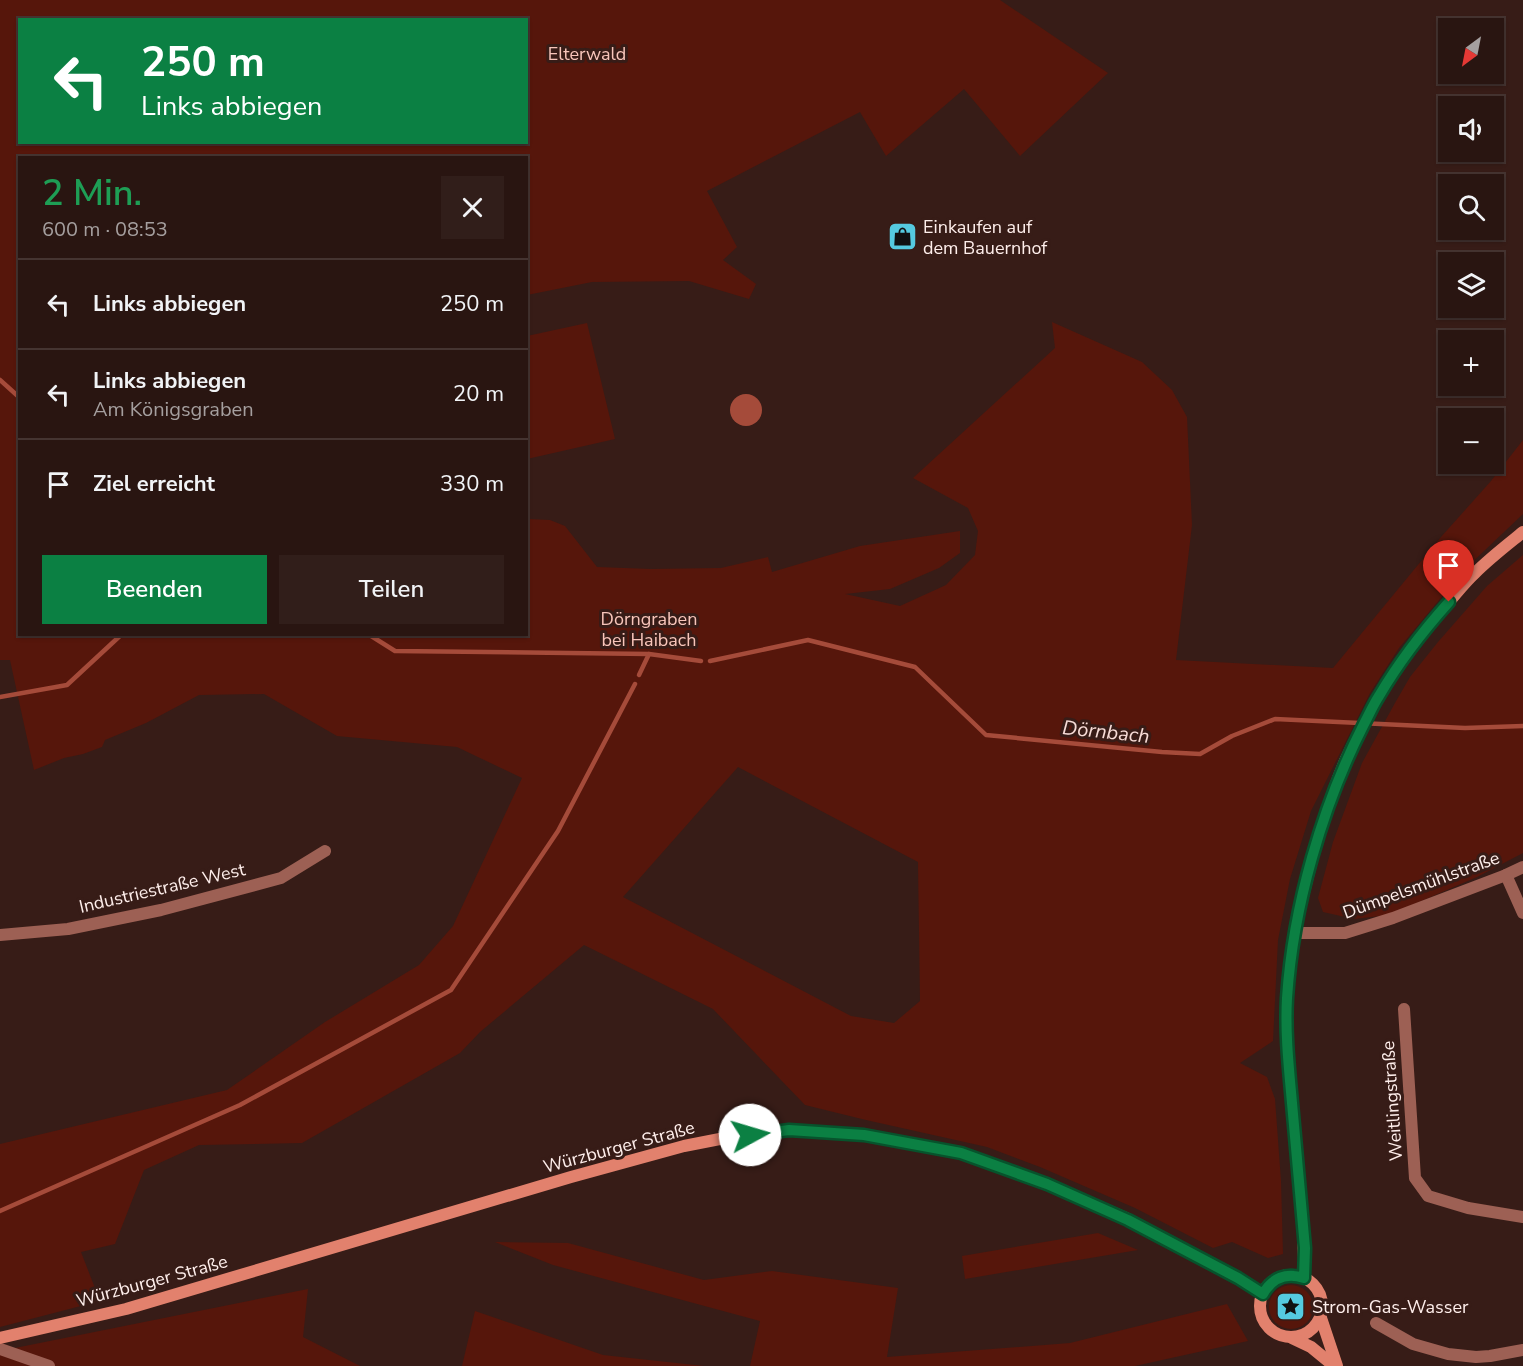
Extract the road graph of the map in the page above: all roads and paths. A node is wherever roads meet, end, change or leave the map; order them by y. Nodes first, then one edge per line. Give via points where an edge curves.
1 (1523, 532) edge
2 (325, 851) dead end
3 (1523, 867) edge
4 (1506, 875) junction
5 (1523, 913) edge
6 (1295, 933) junction
7 (0, 934) edge
8 (1404, 1010) dead end
9 (1523, 1217) edge
10 (1305, 1248) junction
11 (1290, 1275) junction
12 (1304, 1278) junction
13 (1265, 1290) junction
14 (1321, 1318) junction
15 (1376, 1323) dead end
16 (0, 1338) edge
17 (1292, 1338) junction
18 (0, 1349) edge
19 (1523, 1350) edge
20 (49, 1366) edge
21 (1335, 1366) edge

1 - 6 main road via 1474,574 1437,615 1377,699 1330,800 1312,856
2 - 7 street, Industriestraße West via 281,878 161,910 68,929
3 - 4 street, Dümpelsmühlstraße
4 - 5 street
4 - 6 street, Dümpelsmühlstraße via 1345,933
6 - 10 main road via 1287,1000 1288,1045
8 - 9 street, Weitlingstraße via 1415,1178 1428,1196 1468,1208
10 - 11 main road
10 - 12 main road
11 - 12 main road
11 - 13 main road via 1274,1280
12 - 14 main road via 1320,1293
13 - 16 main road, Würzburger Straße via 1128,1220 1047,1184 961,1153 864,1135 789,1130 684,1146 126,1309
13 - 17 main road via 1260,1305 1267,1326 1274,1333
14 - 17 main road via 1306,1334
14 - 21 main road
15 - 19 street via 1413,1344 1448,1354 1490,1356
17 - 21 main road
18 - 20 street

